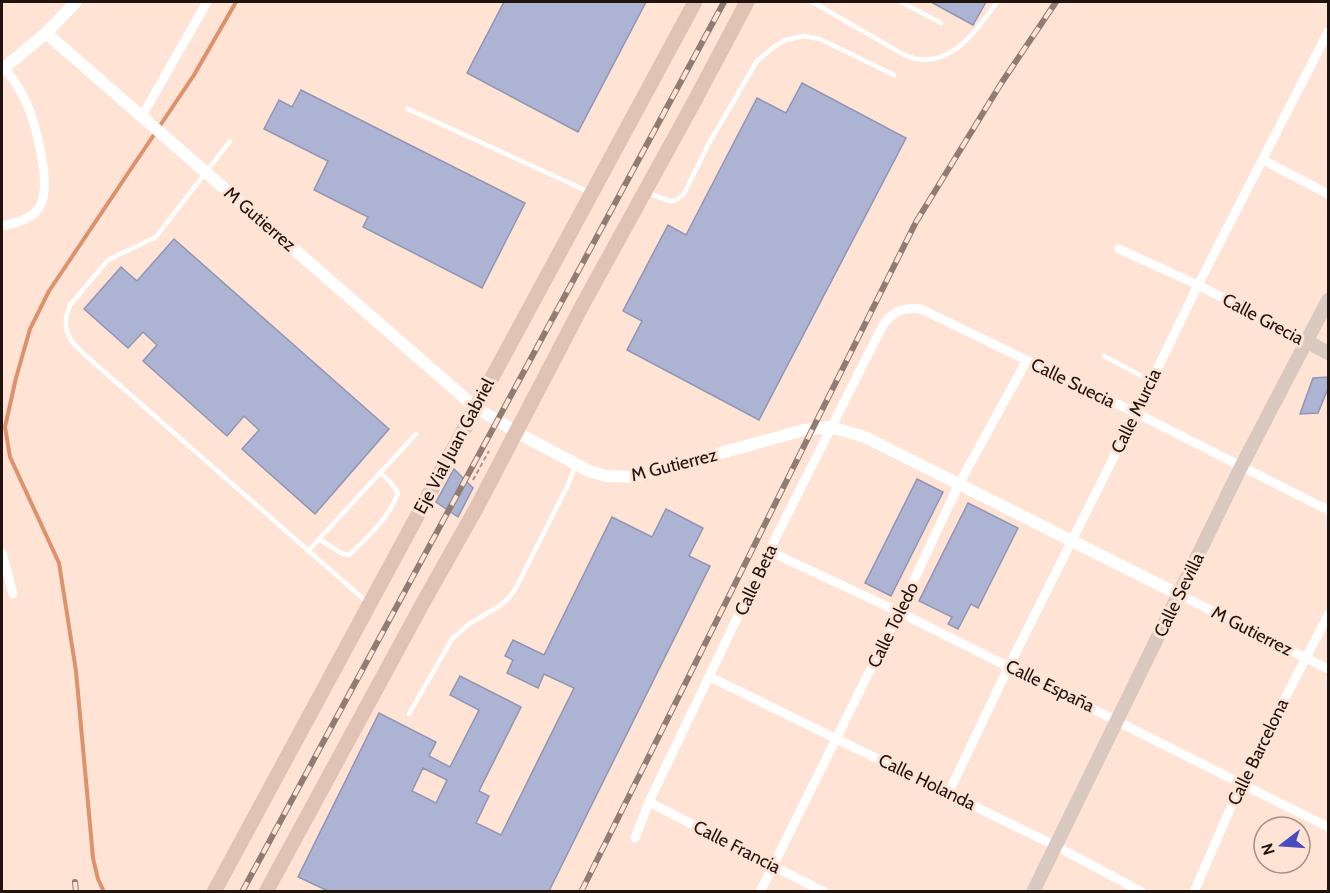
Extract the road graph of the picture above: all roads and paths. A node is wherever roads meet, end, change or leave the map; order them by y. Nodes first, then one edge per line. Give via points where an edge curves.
1 (76, 2) edge
2 (207, 2) edge
3 (695, 2) edge
4 (747, 2) edge
5 (812, 2) edge
6 (902, 2) edge
7 (997, 2) edge
8 (941, 23) dead end
9 (46, 33) junction
10 (1328, 34) edge
11 (3, 69) edge
12 (894, 75) dead end
13 (408, 109) dead end
14 (144, 118) junction
15 (230, 141) dead end
16 (1263, 160) junction
17 (206, 173) junction
18 (645, 192) junction
19 (591, 193) junction
20 (1329, 194) edge
21 (2, 226) edge
22 (1119, 249) dead end
23 (1198, 285) junction
24 (1329, 300) edge
25 (883, 325) joint
26 (1308, 342) junction
27 (1329, 353) edge
28 (1104, 356) dead end
29 (1027, 360) junction
30 (1151, 381) junction
31 (475, 407) junction
32 (1136, 413) junction
33 (831, 427) junction
34 (516, 432) junction
35 (416, 434) dead end
36 (493, 445) dead end
37 (576, 464) junction
38 (1241, 467) junction
39 (381, 473) junction
40 (473, 480) dead end
41 (959, 484) junction
42 (1329, 510) edge
43 (319, 539) junction
44 (1071, 541) junction
45 (308, 551) junction
46 (769, 551) junction
47 (2, 553) edge
48 (13, 594) dead end
49 (1180, 595) junction
50 (370, 604) junction
51 (899, 612) junction
52 (1329, 615) edge
53 (1305, 658) junction
54 (1009, 666) junction
55 (1329, 669) edge
56 (710, 677) junction
57 (409, 714) dead end
58 (1118, 720) junction
59 (837, 739) junction
60 (1240, 784) junction
61 (949, 792) junction
62 (649, 802) junction
63 (1329, 827) edge
64 (635, 838) dead end
65 (1056, 846) junction
66 (773, 865) junction
67 (214, 891) edge
68 (266, 891) edge
69 (760, 891) edge
70 (824, 891) edge
71 (1033, 891) edge
72 (1142, 891) edge
73 (1194, 891) edge

1 - 9 street
2 - 14 street
3 - 19 main road, Eje Vial Juan Gabriel
4 - 18 main road
5 - 7 lane via 892,48 917,59 928,59 955,50
6 - 8 lane
9 - 11 street
9 - 14 street, M Gutierrez
10 - 16 street, Calle Murcia
11 - 21 street via 26,102 44,181 41,204 27,218
12 - 18 lane via 820,39 804,36 786,40 757,62 684,194 670,201
13 - 19 lane
14 - 17 street, M Gutierrez
15 - 17 lane
16 - 20 street
16 - 23 street, Calle Murcia
17 - 31 street, M Gutierrez
17 - 45 lane via 156,237 118,254 96,272 70,305 66,329 84,354
18 - 34 main road
19 - 31 main road, Eje Vial Juan Gabriel
22 - 23 street, Calle Grecia
23 - 26 street, Calle Grecia
23 - 30 street, Calle Murcia
24 - 26 main road, Calle Sevilla
25 - 29 street, Calle Suecia via 897,310 921,309
25 - 33 street, Calle Beta
26 - 27 main road, Calle Grecia
26 - 38 main road, Calle Sevilla
28 - 30 lane
29 - 32 street, Calle Suecia
29 - 41 street, Calle Toledo
30 - 32 street, Calle Murcia
31 - 34 street, M Gutierrez
31 - 50 main road, Eje Vial Juan Gabriel
32 - 38 street, Calle Suecia
32 - 44 street, Calle Murcia
33 - 37 street, M Gutierrez via 794,432 634,477 606,476
33 - 41 street, M Gutierrez via 865,437
33 - 46 street, Calle Beta
34 - 37 street, M Gutierrez
34 - 68 main road
35 - 39 lane
36 - 40 path
37 - 57 lane via 517,586 498,607 452,639
38 - 42 street, Calle Suecia
38 - 49 main road, Calle Sevilla
39 - 43 lane
39 - 43 lane via 398,493 367,538 349,555
41 - 44 street, M Gutierrez
41 - 51 street, Calle Toledo
43 - 45 lane
44 - 49 street, M Gutierrez
44 - 54 street, Calle Murcia
45 - 50 lane
46 - 51 street, Calle España
46 - 56 street, Calle Beta
47 - 48 street
49 - 53 street, M Gutierrez
49 - 58 main road, Calle Sevilla
50 - 67 main road, Eje Vial Juan Gabriel
51 - 54 street, Calle España
51 - 59 street, Calle Toledo
52 - 53 street, Calle Barcelona
53 - 55 street, M Gutierrez
53 - 60 street, Calle Barcelona
54 - 58 street, Calle España
54 - 61 street, Calle Murcia
56 - 59 street, Calle Holanda
56 - 62 street, Calle Beta
58 - 60 street, Calle España
58 - 65 main road, Calle Sevilla
59 - 61 street, Calle Holanda
59 - 66 street, Calle Toledo
60 - 63 street, Calle España
60 - 73 street, Calle Barcelona
61 - 65 street, Calle Holanda
62 - 64 street, Calle Beta
62 - 66 street, Calle Francia
65 - 71 main road, Calle Sevilla
65 - 72 street, Calle Holanda
66 - 69 street, Calle Toledo
66 - 70 street, Calle Francia

